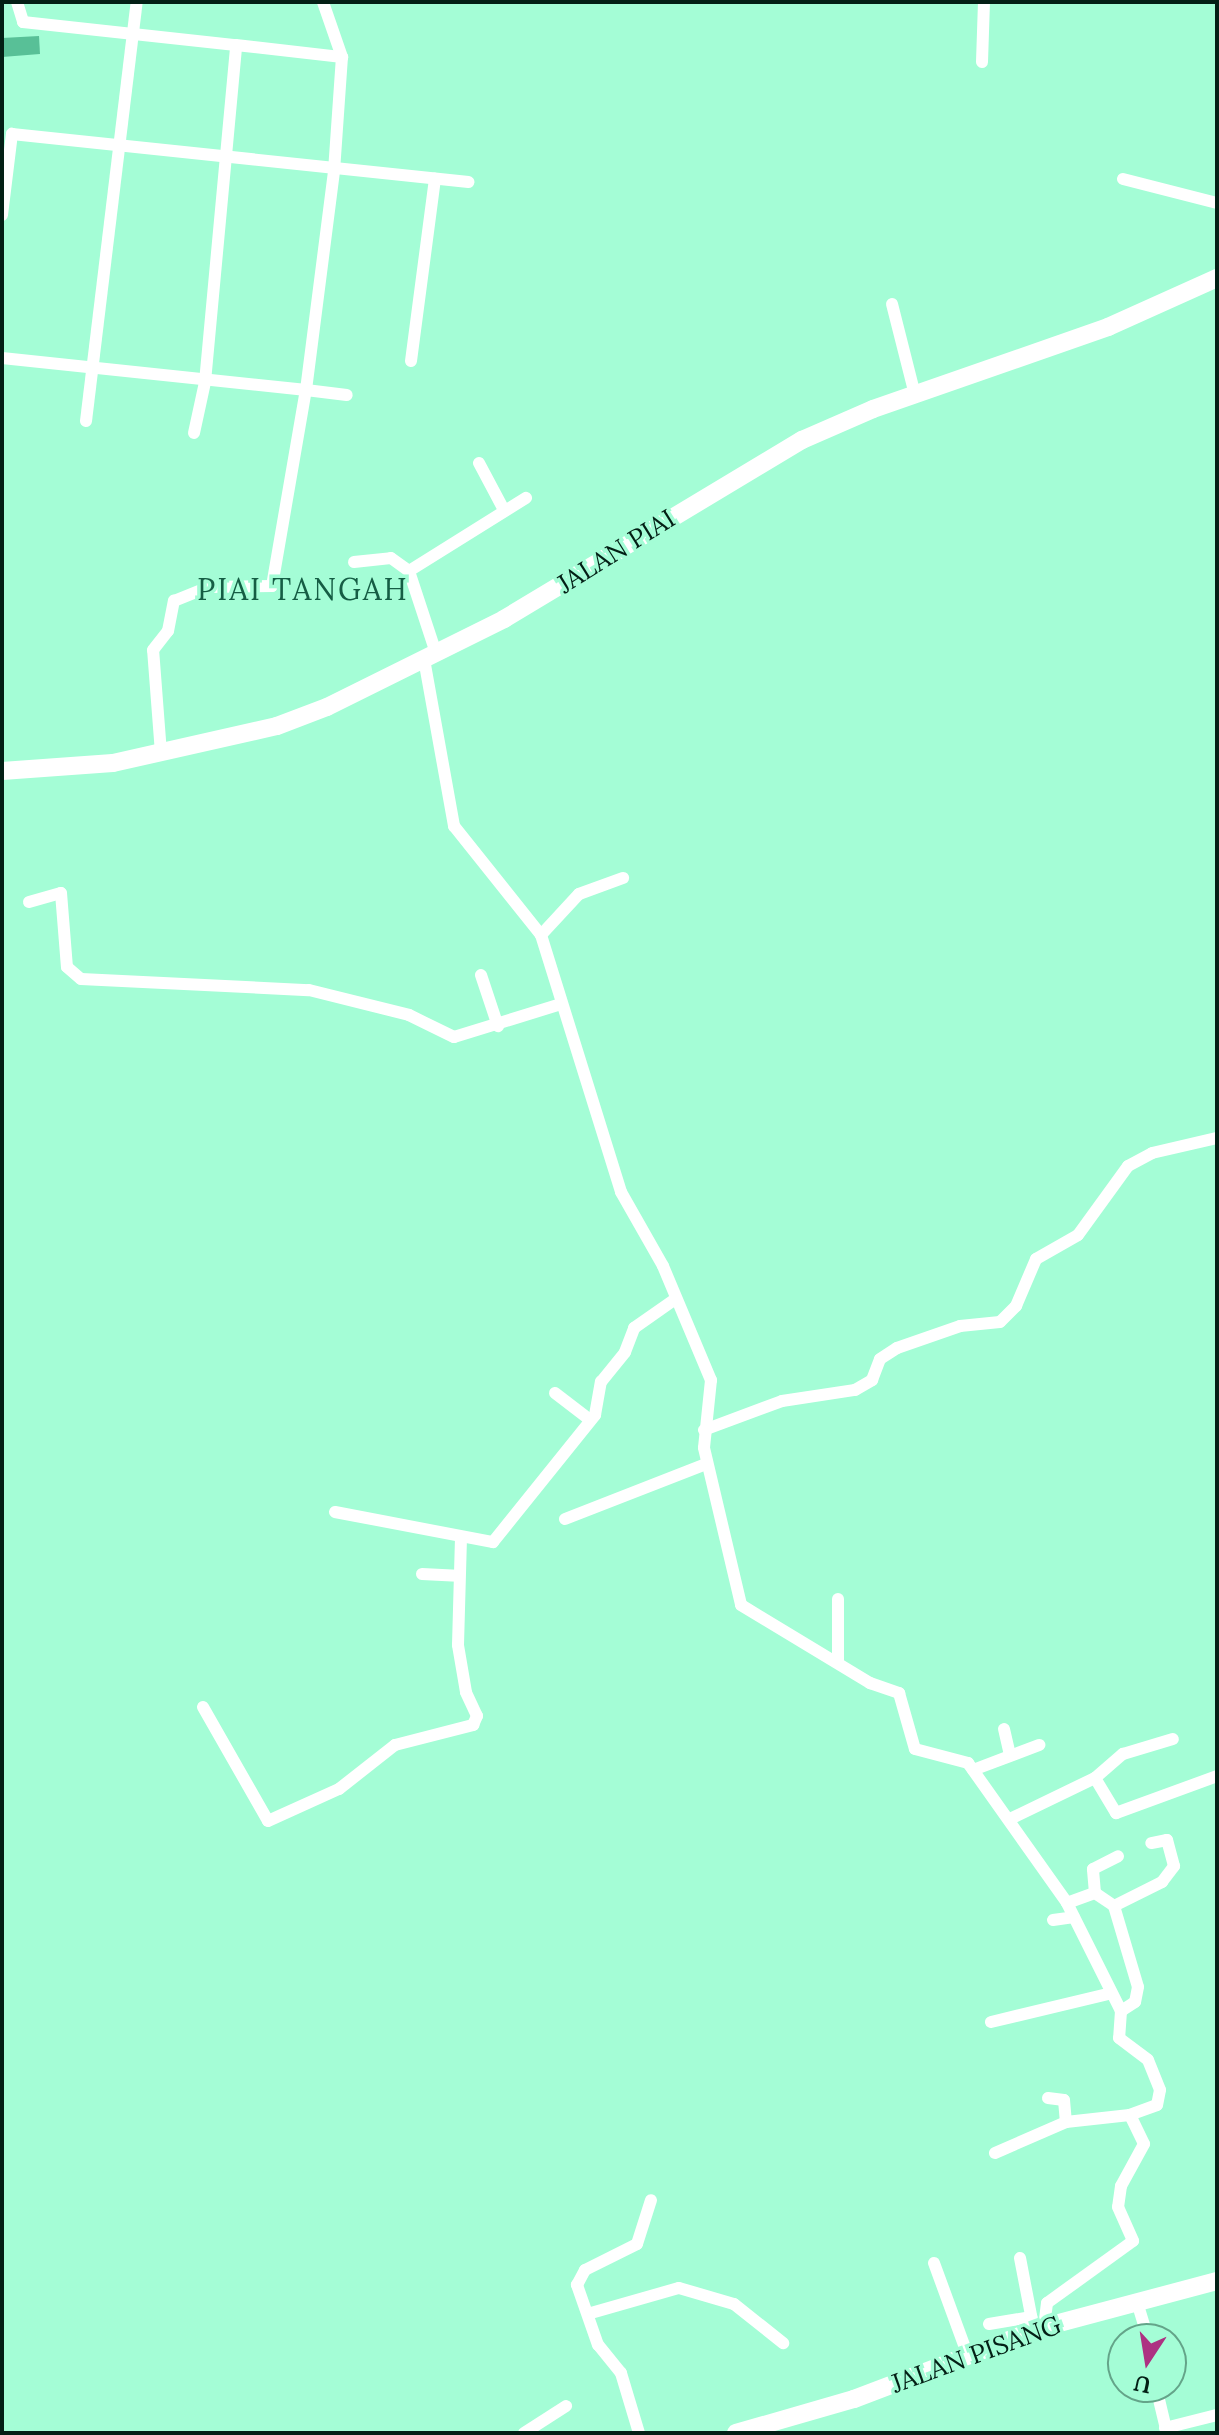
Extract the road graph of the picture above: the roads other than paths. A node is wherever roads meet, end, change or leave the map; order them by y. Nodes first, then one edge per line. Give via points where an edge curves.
1 (17, 2) edge
2 (137, 2) edge
3 (323, 2) edge
4 (984, 2) edge
5 (134, 35) junction
6 (236, 45) junction
7 (342, 57) junction
8 (982, 62) dead end
9 (7, 133) edge
10 (121, 145) junction
11 (227, 159) junction
12 (334, 171) junction
13 (435, 179) junction
14 (1123, 179) dead end
15 (468, 182) dead end
16 (1217, 203) edge
17 (2, 215) edge
18 (1217, 278) edge
19 (892, 304) dead end
20 (2, 358) edge
21 (411, 361) dead end
22 (94, 367) junction
23 (205, 382) junction
24 (306, 390) junction
25 (347, 395) dead end
26 (915, 395) junction
27 (86, 421) dead end
28 (194, 433) dead end
29 (479, 463) dead end
30 (526, 498) dead end
31 (504, 510) junction
32 (354, 562) dead end
33 (409, 571) junction
34 (430, 656) junction
35 (161, 753) junction
36 (2, 771) edge
37 (623, 878) dead end
38 (29, 902) dead end
39 (541, 935) junction
40 (481, 975) dead end
41 (561, 1004) junction
42 (498, 1026) junction
43 (1217, 1138) edge
44 (674, 1300) junction
45 (555, 1393) dead end
46 (590, 1420) junction
47 (704, 1430) junction
48 (706, 1464) junction
49 (335, 1512) dead end
50 (565, 1519) dead end
51 (461, 1540) junction
52 (422, 1574) dead end
53 (457, 1576) junction
54 (838, 1599) dead end
55 (838, 1660) junction
56 (203, 1707) dead end
57 (1004, 1729) dead end
58 (1173, 1739) dead end
59 (1039, 1745) dead end
60 (1010, 1755) junction
61 (973, 1770) junction
62 (1217, 1776) edge
63 (1095, 1778) junction
64 (1010, 1819) junction
65 (1151, 1843) dead end
66 (1118, 1856) dead end
67 (1095, 1893) junction
68 (1067, 1903) junction
69 (1114, 1906) junction
70 (1074, 1917) junction
71 (1053, 1920) dead end
72 (1112, 1993) junction
73 (1121, 2011) junction
74 (991, 2022) dead end
75 (1048, 2098) dead end
76 (1130, 2115) junction
77 (1066, 2122) junction
78 (995, 2153) dead end
79 (651, 2200) dead end
80 (1020, 2258) dead end
81 (934, 2263) dead end
82 (1217, 2281) edge
83 (1137, 2302) junction
84 (591, 2313) junction
85 (1143, 2323) edge
86 (989, 2324) dead end
87 (1036, 2325) junction
88 (783, 2343) dead end
89 (967, 2353) junction
90 (1160, 2403) edge
91 (566, 2406) dead end
92 (1215, 2416) edge
93 (1217, 2430) edge
94 (1166, 2431) edge
95 (529, 2432) edge
96 (639, 2433) edge
97 (736, 2433) edge

1 - 5 street via 23,22
2 - 5 street
3 - 7 street
4 - 8 street
5 - 6 street
5 - 10 street
6 - 7 street
6 - 11 street
7 - 12 street
9 - 10 street
9 - 17 street
10 - 11 street
10 - 22 street
11 - 12 street
11 - 23 street
12 - 13 street
12 - 24 street
13 - 15 street
13 - 21 street
14 - 16 street
18 - 26 street, JALAN PIAI via 1097,331
19 - 26 street
20 - 22 street
22 - 23 street
22 - 27 street
23 - 24 street
23 - 28 street
24 - 25 street
24 - 35 street via 272,586 209,587 181,595 168,631 154,647
26 - 34 street, JALAN PIAI via 802,440 536,600
29 - 31 street
30 - 31 street
31 - 33 street
32 - 33 street via 391,558
33 - 34 street
34 - 35 street, JALAN PIAI via 298,718
34 - 39 street via 454,826
35 - 36 street, JALAN PIAI
37 - 39 street via 579,894
38 - 42 street via 61,893 67,967 81,979 290,987 409,1015 454,1037
39 - 41 street
40 - 42 street
41 - 42 street
41 - 44 street via 621,1192
43 - 47 street via 1152,1153 1128,1166 1078,1235 1036,1259 1016,1306 1000,1322 960,1326 897,1348 880,1359 872,1380 855,1390 782,1401
44 - 46 street via 634,1328 625,1352 601,1382
44 - 47 street via 711,1380
45 - 46 street
46 - 51 street via 499,1538 488,1544
47 - 48 street
48 - 50 street
48 - 55 street via 741,1605
49 - 51 street
51 - 53 street
52 - 53 street
53 - 56 street via 460,1667 477,1716 463,1731 395,1745 339,1789 268,1821
54 - 55 street
55 - 61 street via 899,1693 915,1749 960,1760
57 - 60 street
58 - 63 street via 1123,1754
59 - 60 street
60 - 61 street
61 - 64 street
62 - 63 street via 1116,1813
63 - 64 street
64 - 68 street
65 - 69 street via 1167,1840 1174,1866 1162,1882
66 - 67 street via 1093,1869
67 - 68 street
67 - 69 street
68 - 70 street
69 - 73 street via 1138,1987 1135,2002
70 - 71 street
70 - 72 street
72 - 73 street
72 - 74 street
73 - 76 street via 1119,2038 1148,2060 1162,2098
75 - 77 street via 1064,2100
76 - 77 street
76 - 87 street via 1144,2144 1121,2186 1118,2207 1133,2241 1094,2263 1047,2303
77 - 78 street
79 - 84 street via 637,2244 581,2275 578,2292
80 - 87 street
81 - 89 street
82 - 83 street, JALAN PISANG
83 - 85 street
83 - 87 street, JALAN PISANG
84 - 88 street via 679,2288 734,2304
84 - 96 street via 598,2345 621,2373
86 - 87 street
87 - 89 street, JALAN PISANG
89 - 97 street, JALAN PISANG via 854,2399
90 - 94 street
91 - 95 street
92 - 93 street
92 - 94 street

